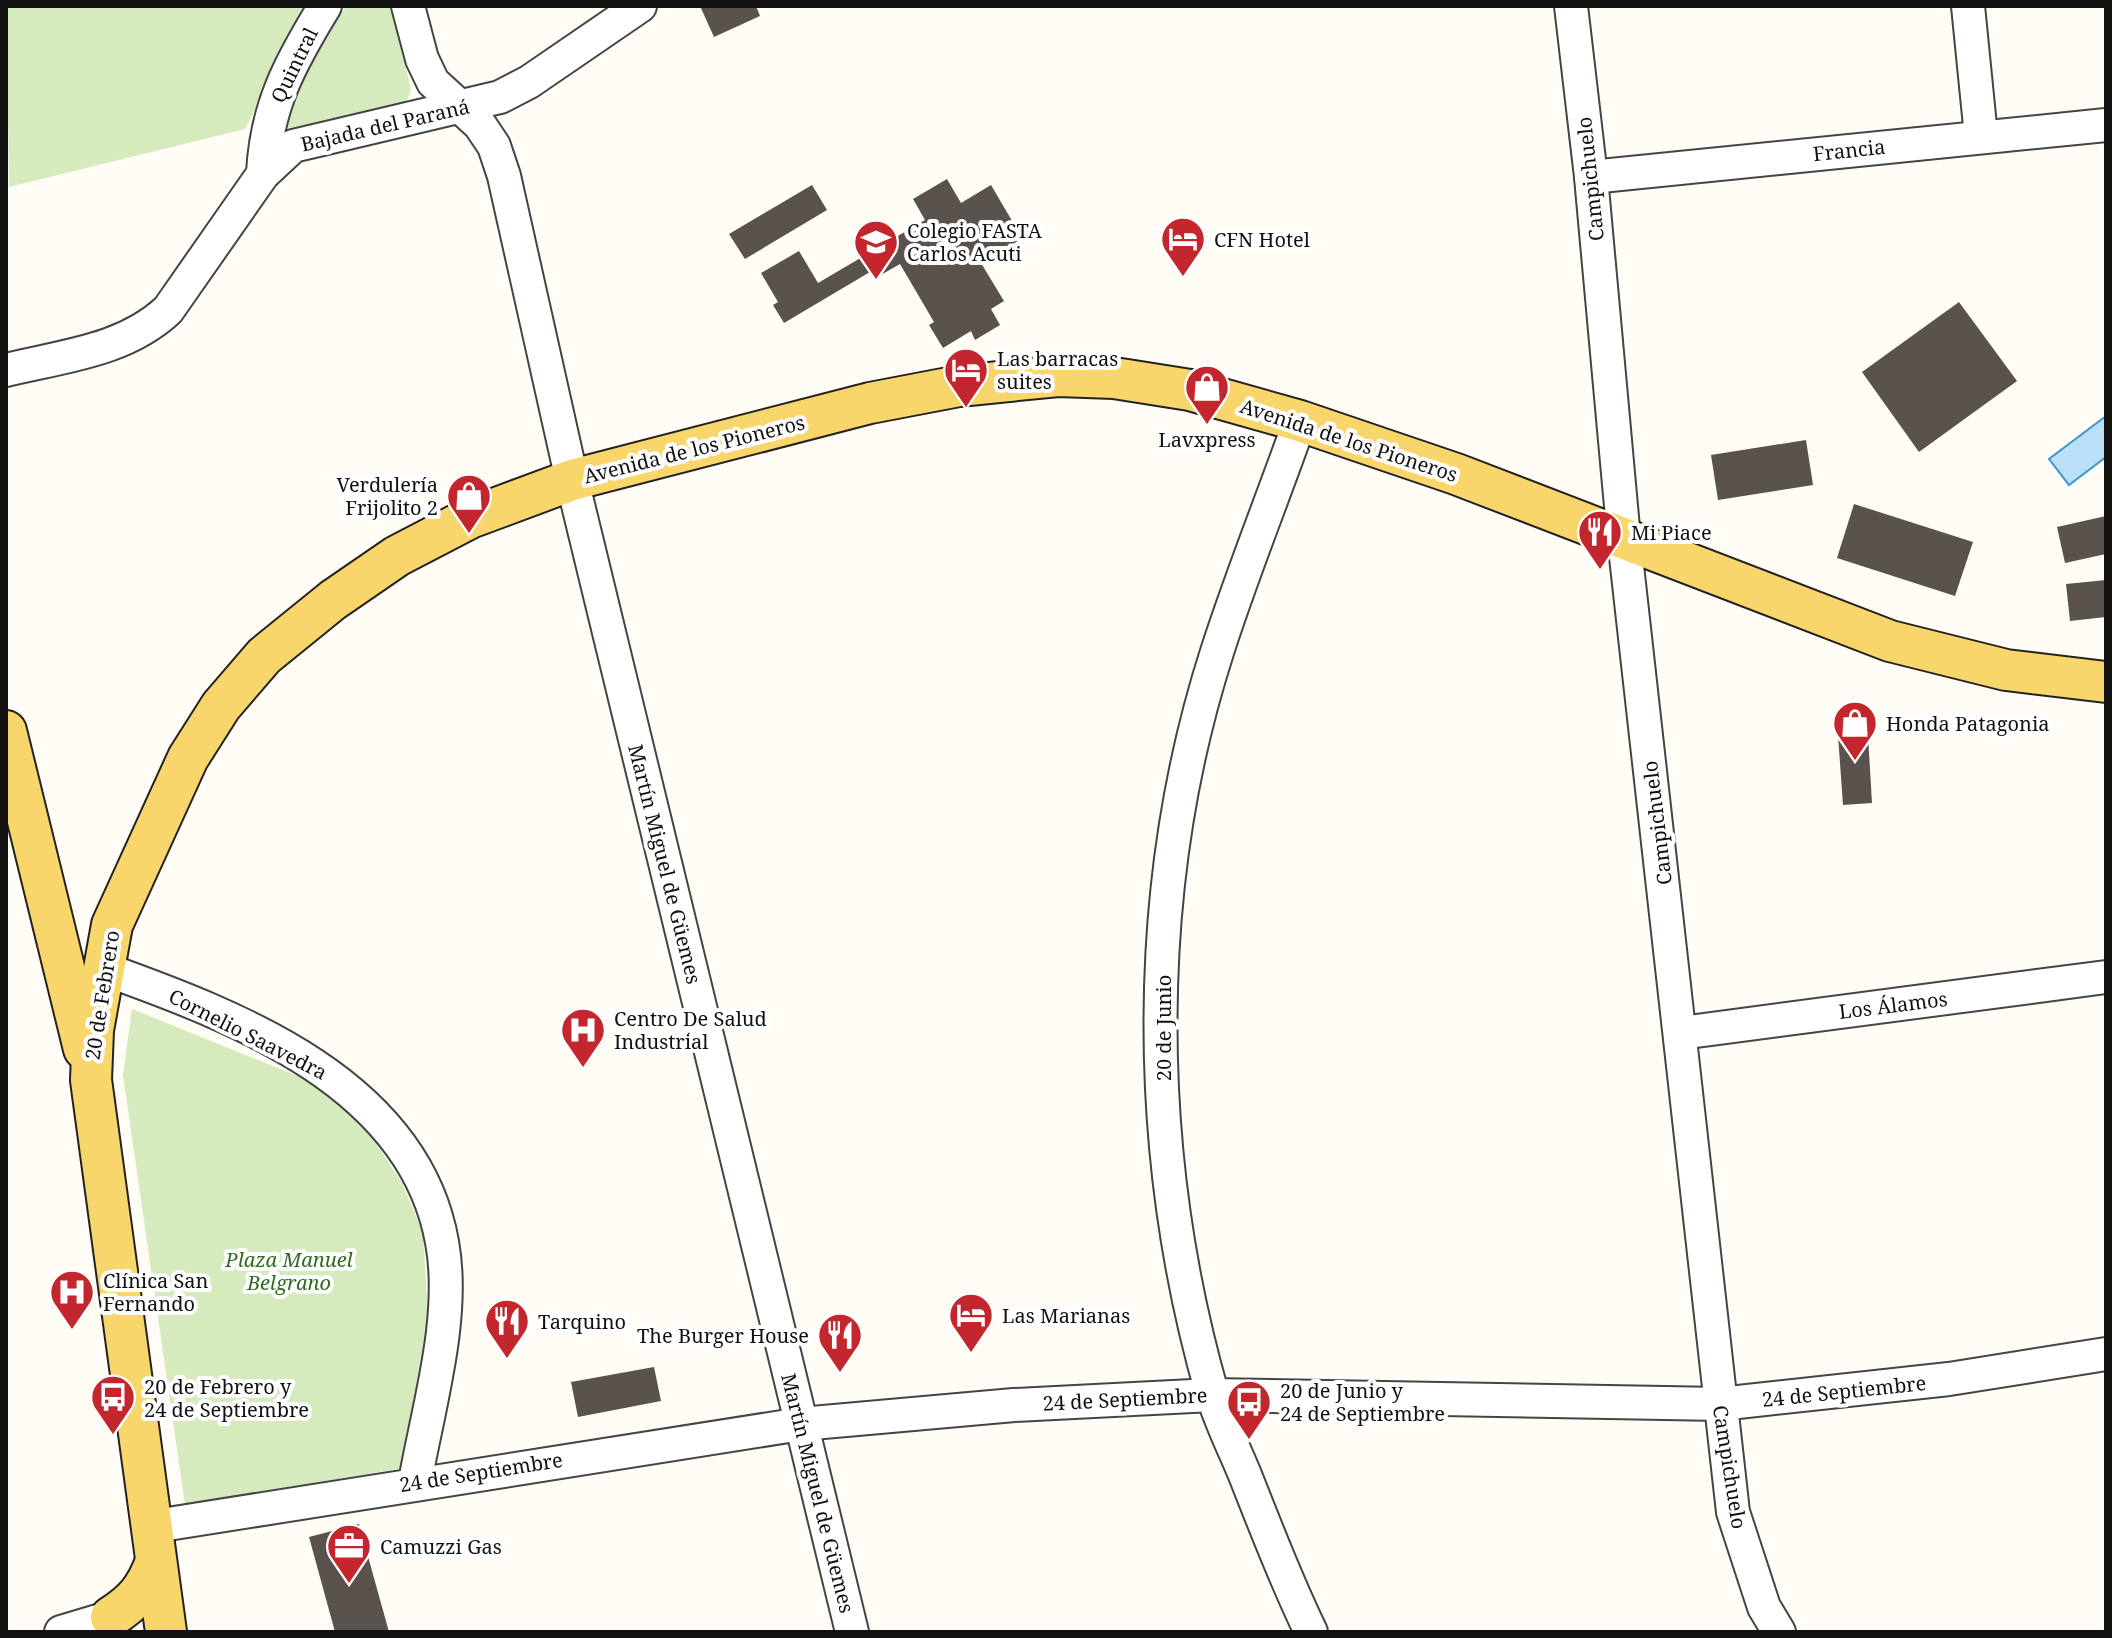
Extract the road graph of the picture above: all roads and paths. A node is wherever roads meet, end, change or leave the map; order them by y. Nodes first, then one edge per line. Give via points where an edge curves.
1 (325, 6) edge
2 (408, 6) edge
3 (640, 6) edge
4 (1571, 6) edge
5 (1968, 6) edge
6 (459, 108) junction
7 (2106, 125) edge
8 (1981, 136) junction
9 (263, 174) junction
10 (1591, 177) junction
11 (6, 370) edge
12 (1300, 421) junction
13 (572, 480) junction
14 (1624, 539) junction
15 (2105, 687) edge
16 (6, 731) edge
17 (60, 948) junction
18 (104, 969) junction
19 (2106, 977) edge
20 (1681, 1033) junction
21 (91, 1080) junction
22 (2106, 1354) edge
23 (1212, 1395) junction
24 (1720, 1404) junction
25 (801, 1424) junction
26 (415, 1482) junction
27 (152, 1546) junction
28 (111, 1617) junction
29 (61, 1632) edge
30 (156, 1632) edge
31 (166, 1632) edge
32 (852, 1632) edge
33 (1311, 1632) edge
34 (1779, 1632) edge

1 - 9 street, Quintral via 273,103
2 - 6 street via 433,82
3 - 6 street, Bajada del Paraná via 529,82
4 - 10 street, Campichuelo
5 - 8 street
6 - 9 street, Bajada del Paraná via 293,146
6 - 13 street, Martín Miguel de Güemes via 494,146 504,176
7 - 8 street, Francia
8 - 10 street, Francia
9 - 11 street, Bajada del Paraná via 168,310 151,326 130,339
10 - 14 street, Campichuelo
12 - 13 main road, Avenida de los Pioneros via 1190,390 1058,376 959,386 870,403
12 - 14 main road, Avenida de los Pioneros
12 - 23 street, 20 de Junio via 1216,654 1183,790 1166,909 1161,988 1167,1157 1177,1239
13 - 18 main road, 20 de Febrero via 470,518 397,556 264,656 221,706 188,758 112,925
13 - 25 street, Martín Miguel de Güemes
14 - 15 main road, Avenida de los Pioneros via 1890,641 1944,657
14 - 20 street, Campichuelo
16 - 17 main road
17 - 18 main road
17 - 21 main road
18 - 21 main road, 20 de Febrero
18 - 26 street, Cornelio Saavedra via 177,994 338,1080 386,1124 427,1185 443,1243 444,1323
19 - 20 street, Los Álamos
20 - 24 street, Campichuelo
21 - 27 main road, 20 de Febrero
22 - 24 street, 24 de Septiembre via 1949,1379
23 - 24 street, 24 de Septiembre
23 - 25 street, 24 de Septiembre
23 - 33 street, 20 de Junio
24 - 34 street, Campichuelo via 1733,1512 1764,1607
25 - 26 street, 24 de Septiembre
25 - 32 street, Martín Miguel de Güemes
26 - 27 street, 24 de Septiembre
27 - 28 main road via 146,1586 134,1602
27 - 31 main road, 20 de Febrero
28 - 29 street
28 - 30 main road via 137,1620

